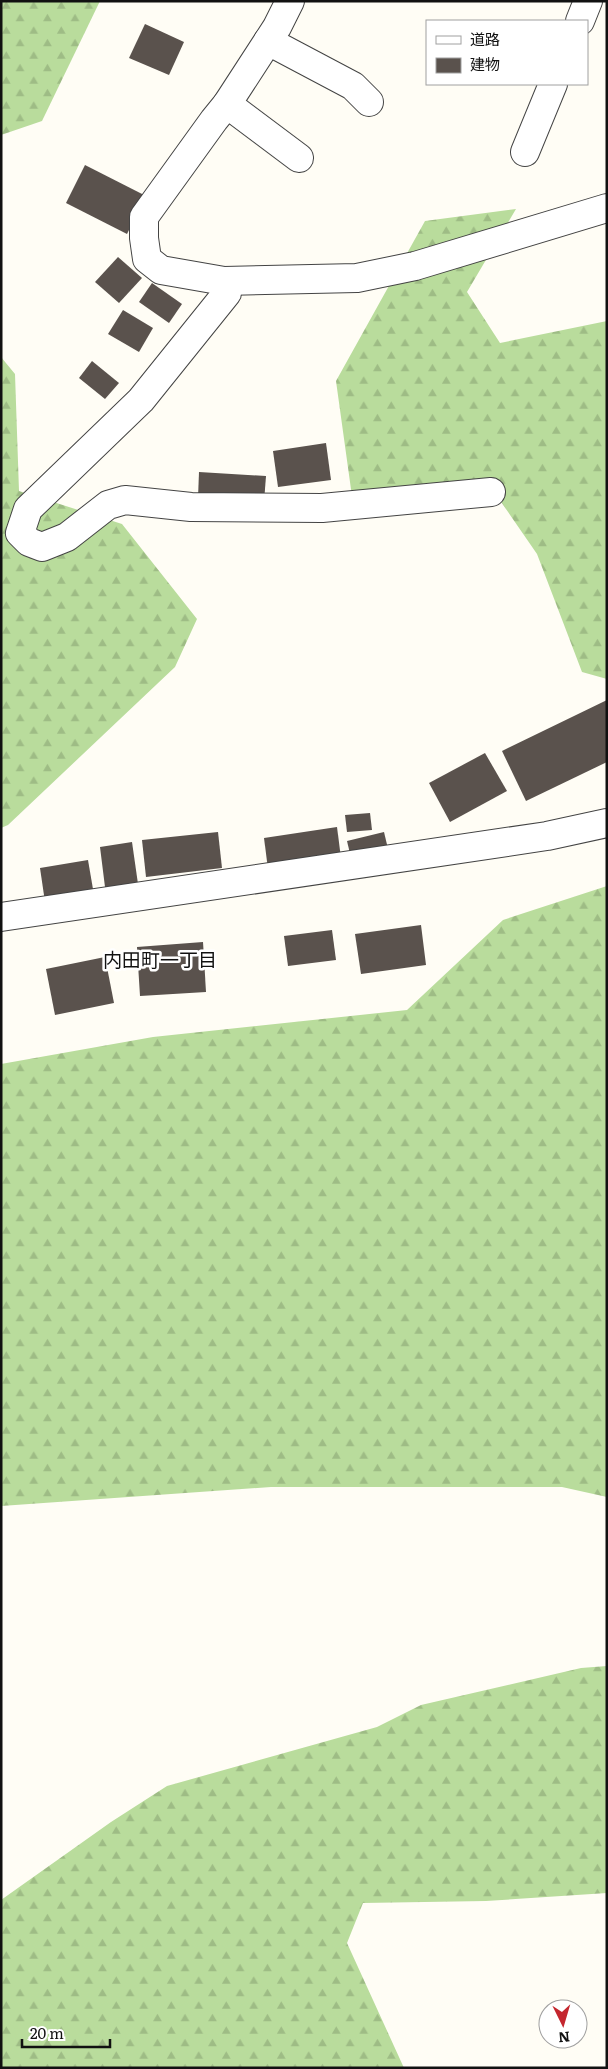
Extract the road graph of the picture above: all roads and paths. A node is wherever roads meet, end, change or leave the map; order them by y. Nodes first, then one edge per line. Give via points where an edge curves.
1 (290, 1) edge
2 (588, 1) edge
3 (580, 20) edge
4 (268, 41) junction
5 (553, 85) edge
6 (369, 102) dead end
7 (227, 104) junction
8 (525, 152) dead end
9 (299, 158) dead end
10 (607, 208) edge
11 (224, 281) junction
12 (491, 492) dead end
13 (607, 823) edge
14 (1, 917) edge

1 - 4 street
2 - 3 street
4 - 6 street via 353,86
4 - 7 street
5 - 8 street
7 - 9 street
7 - 11 street via 144,217 147,259 161,270
10 - 11 street via 415,266 357,278
11 - 12 street via 227,293 141,400 28,509 20,533 29,542 42,547 67,537 108,505 126,500 191,507 322,508
13 - 14 street via 528,839

